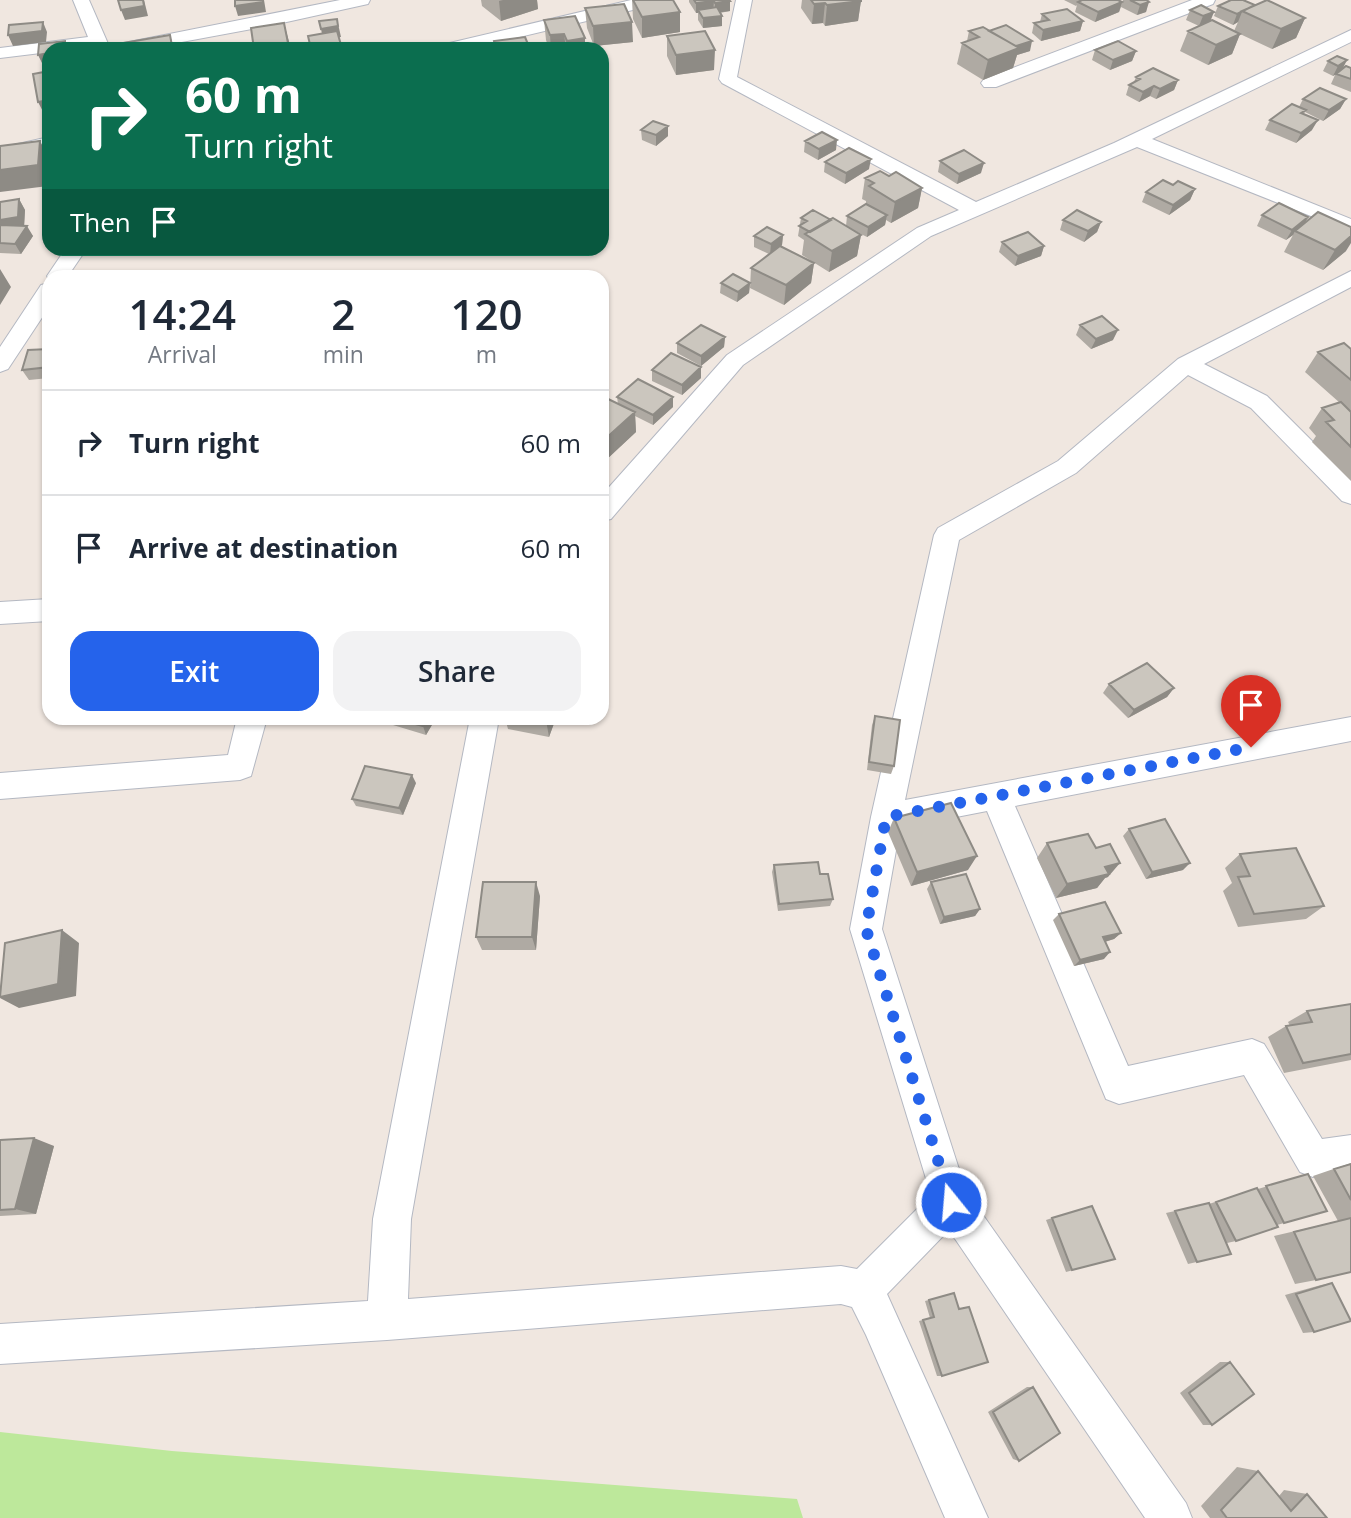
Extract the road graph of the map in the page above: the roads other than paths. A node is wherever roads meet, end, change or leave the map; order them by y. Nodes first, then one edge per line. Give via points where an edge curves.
1 (81, 0) edge
2 (362, 0) edge
3 (652, 0) edge
4 (744, 0) edge
5 (1206, 0) edge
6 (1350, 37) edge
7 (99, 42) edge
8 (154, 42) edge
9 (476, 42) edge
10 (42, 50) edge
11 (0, 53) edge
12 (990, 83) dead end
13 (1137, 140) junction
14 (42, 145) edge
15 (0, 154) edge
16 (975, 210) junction
17 (1351, 226) edge
18 (1351, 278) edge
19 (42, 300) edge
20 (24, 327) junction
21 (42, 327) edge
22 (4, 353) edge
23 (1186, 364) junction
24 (1351, 495) edge
25 (609, 504) edge
26 (42, 611) edge
27 (0, 613) edge
28 (250, 725) edge
29 (483, 725) edge
30 (1351, 729) edge
31 (0, 786) edge
32 (996, 796) junction
33 (886, 817) junction
34 (1351, 1153) edge
35 (951, 1202) junction
36 (864, 1290) junction
37 (387, 1320) junction
38 (0, 1344) edge
39 (967, 1518) edge
40 (1171, 1518) edge

1 - 7 street
2 - 8 street
3 - 9 street
4 - 16 street via 729,79
5 - 12 street
6 - 13 street
10 - 11 street
13 - 16 street
13 - 17 street
14 - 15 street
16 - 25 street via 924,232 735,360
18 - 23 street
19 - 20 street
20 - 21 street
20 - 22 street
23 - 24 street via 1259,402
23 - 33 street via 1067,467 947,535
26 - 27 street
28 - 31 street via 240,767
29 - 37 street via 392,1219
30 - 32 street
32 - 33 street
32 - 34 street via 1119,1086 1252,1056 1313,1159
33 - 35 street via 866,929
35 - 36 street
35 - 40 street
36 - 37 street via 829,1286
36 - 39 street
37 - 38 street

